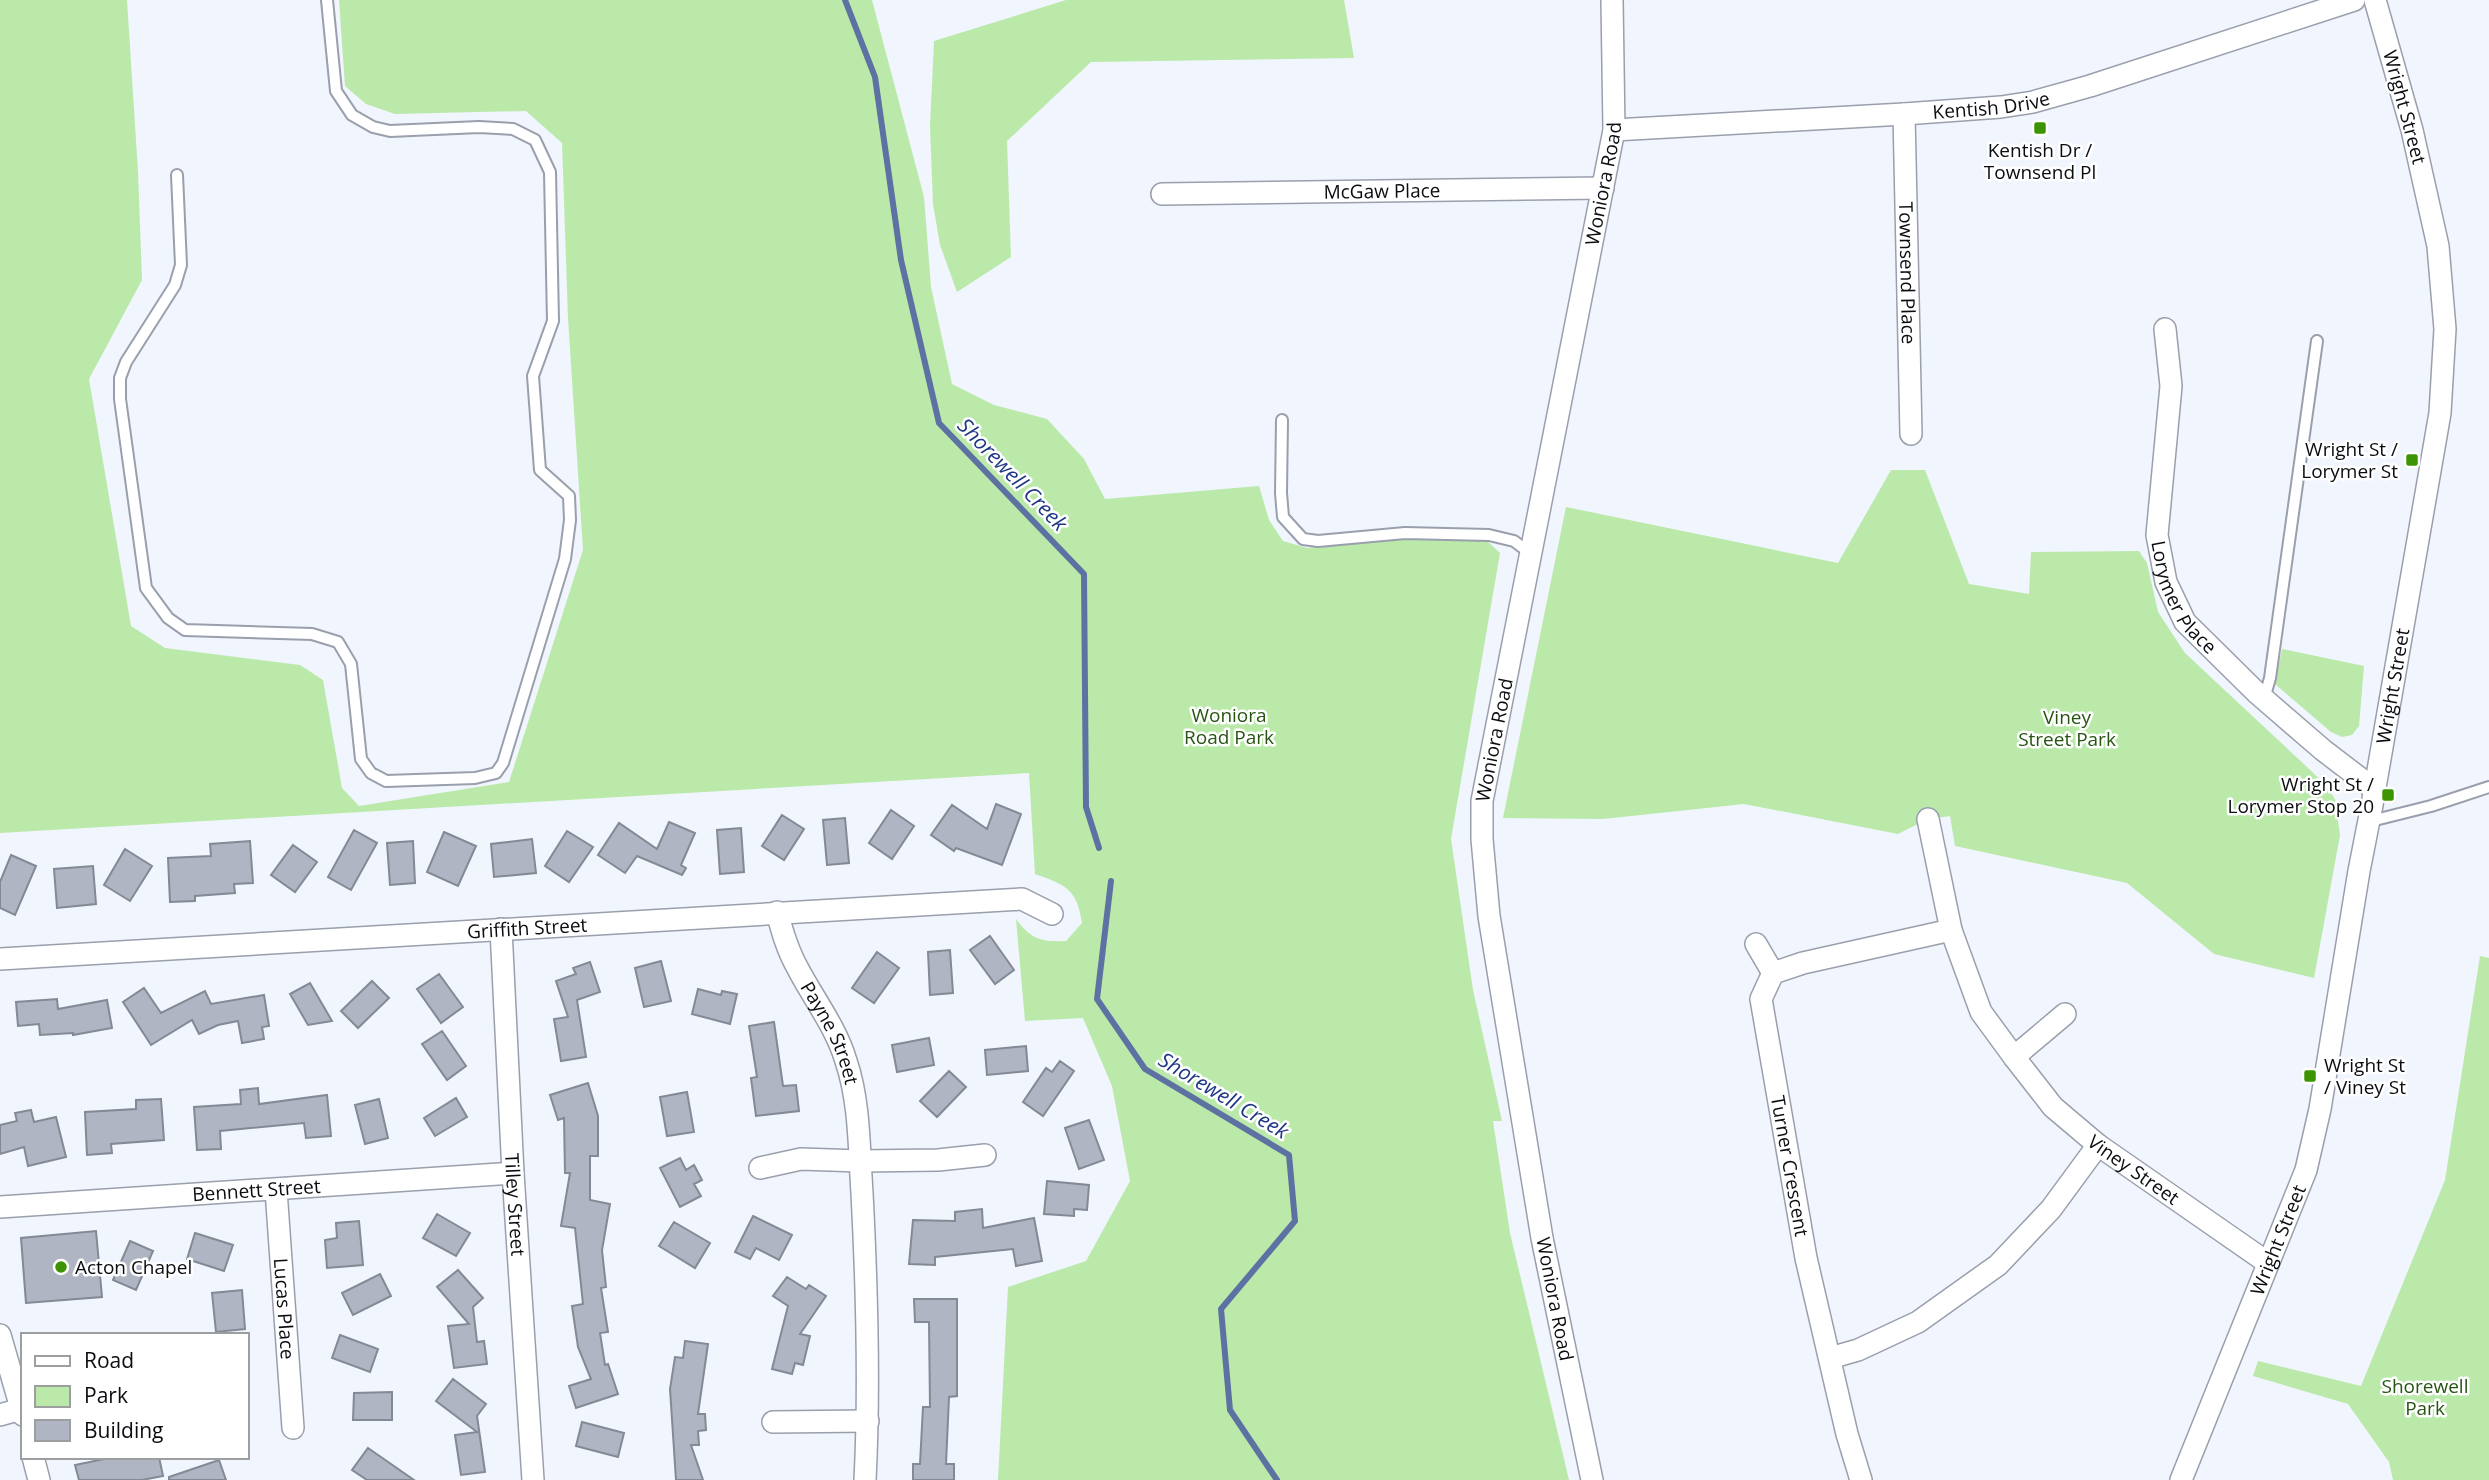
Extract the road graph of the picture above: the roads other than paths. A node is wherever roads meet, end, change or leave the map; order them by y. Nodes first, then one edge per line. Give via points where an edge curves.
1 (327, 0) edge
2 (1612, 0) edge
3 (2354, 0) edge
4 (2375, 0) edge
5 (1904, 114) junction
6 (1614, 130) junction
7 (177, 175) dead end
8 (1603, 188) junction
9 (1162, 194) dead end
10 (2165, 329) dead end
11 (2317, 341) dead end
12 (1282, 420) dead end
13 (1911, 434) dead end
14 (1530, 553) junction
15 (2264, 699) junction
16 (2489, 787) edge
17 (2374, 789) junction
18 (1928, 820) dead end
19 (2367, 822) junction
20 (777, 912) junction
21 (1052, 914) dead end
22 (502, 929) junction
23 (1951, 930) junction
24 (1756, 944) dead end
25 (0, 959) edge
26 (1773, 973) junction
27 (2065, 1014) dead end
28 (2014, 1058) junction
29 (2098, 1145) junction
30 (985, 1155) dead end
31 (860, 1161) junction
32 (760, 1168) dead end
33 (513, 1173) junction
34 (276, 1190) junction
35 (0, 1207) edge
36 (2268, 1263) junction
37 (0, 1335) edge
38 (1830, 1358) junction
39 (21, 1408) edge
40 (21, 1412) edge
41 (0, 1415) edge
42 (868, 1421) junction
43 (773, 1422) dead end
44 (293, 1428) dead end
45 (34, 1459) edge
46 (39, 1480) edge
47 (533, 1480) edge
48 (864, 1480) edge
49 (1592, 1480) edge
50 (1861, 1480) edge
51 (2181, 1480) edge

1 - 7 lane via 336,91 352,115 390,131 513,129 535,139 550,172 553,321 533,376 540,470 569,496 570,520 565,559 503,763 496,773 386,781 371,773 361,759 351,664 338,642 312,634 185,630 168,618 146,588 120,378 175,285 181,265
2 - 6 street, Woniora Road
3 - 5 street, Kentish Drive via 2033,102
4 - 17 street, Wright Street via 2412,130 2438,246 2445,330 2440,412
5 - 6 street, Kentish Drive
5 - 13 street, Townsend Place
6 - 8 street, Woniora Road
8 - 9 street, McGaw Place
8 - 14 street, Woniora Road
10 - 15 street, Lorymer Place via 2171,386 2157,535 2166,582 2185,622
11 - 15 lane
12 - 14 lane via 1283,517 1303,539 1405,533 1489,535 1514,541
14 - 49 street, Woniora Road via 1482,801 1482,839 1489,916 1542,1238
15 - 17 street, Lorymer Place
16 - 19 lane
17 - 19 street, Wright Street
18 - 23 street, Viney Street
19 - 36 street, Wright Street via 2320,1109 2306,1170
20 - 21 street, Griffith Street via 1022,899
20 - 22 street, Griffith Street
20 - 31 street, Payne Street via 784,940 846,1061
22 - 25 street, Griffith Street
22 - 33 street, Tilley Street
23 - 26 street
23 - 28 street, Viney Street via 1981,1012
24 - 26 street
26 - 38 street, Turner Crescent via 1761,999 1806,1258
27 - 28 street
28 - 29 street, Viney Street via 2053,1107
29 - 36 street, Viney Street
29 - 38 street via 2051,1209 1998,1265 1918,1322
30 - 31 street
31 - 32 street via 801,1159
31 - 42 street, Payne Street
33 - 34 street, Bennett Street
33 - 47 street, Tilley Street
34 - 35 street, Bennett Street
34 - 44 street, Lucas Place
36 - 51 street, Wright Street
37 - 39 street
38 - 50 street, Turner Crescent
40 - 41 street
42 - 43 street
42 - 48 street, Payne Street
45 - 46 street

